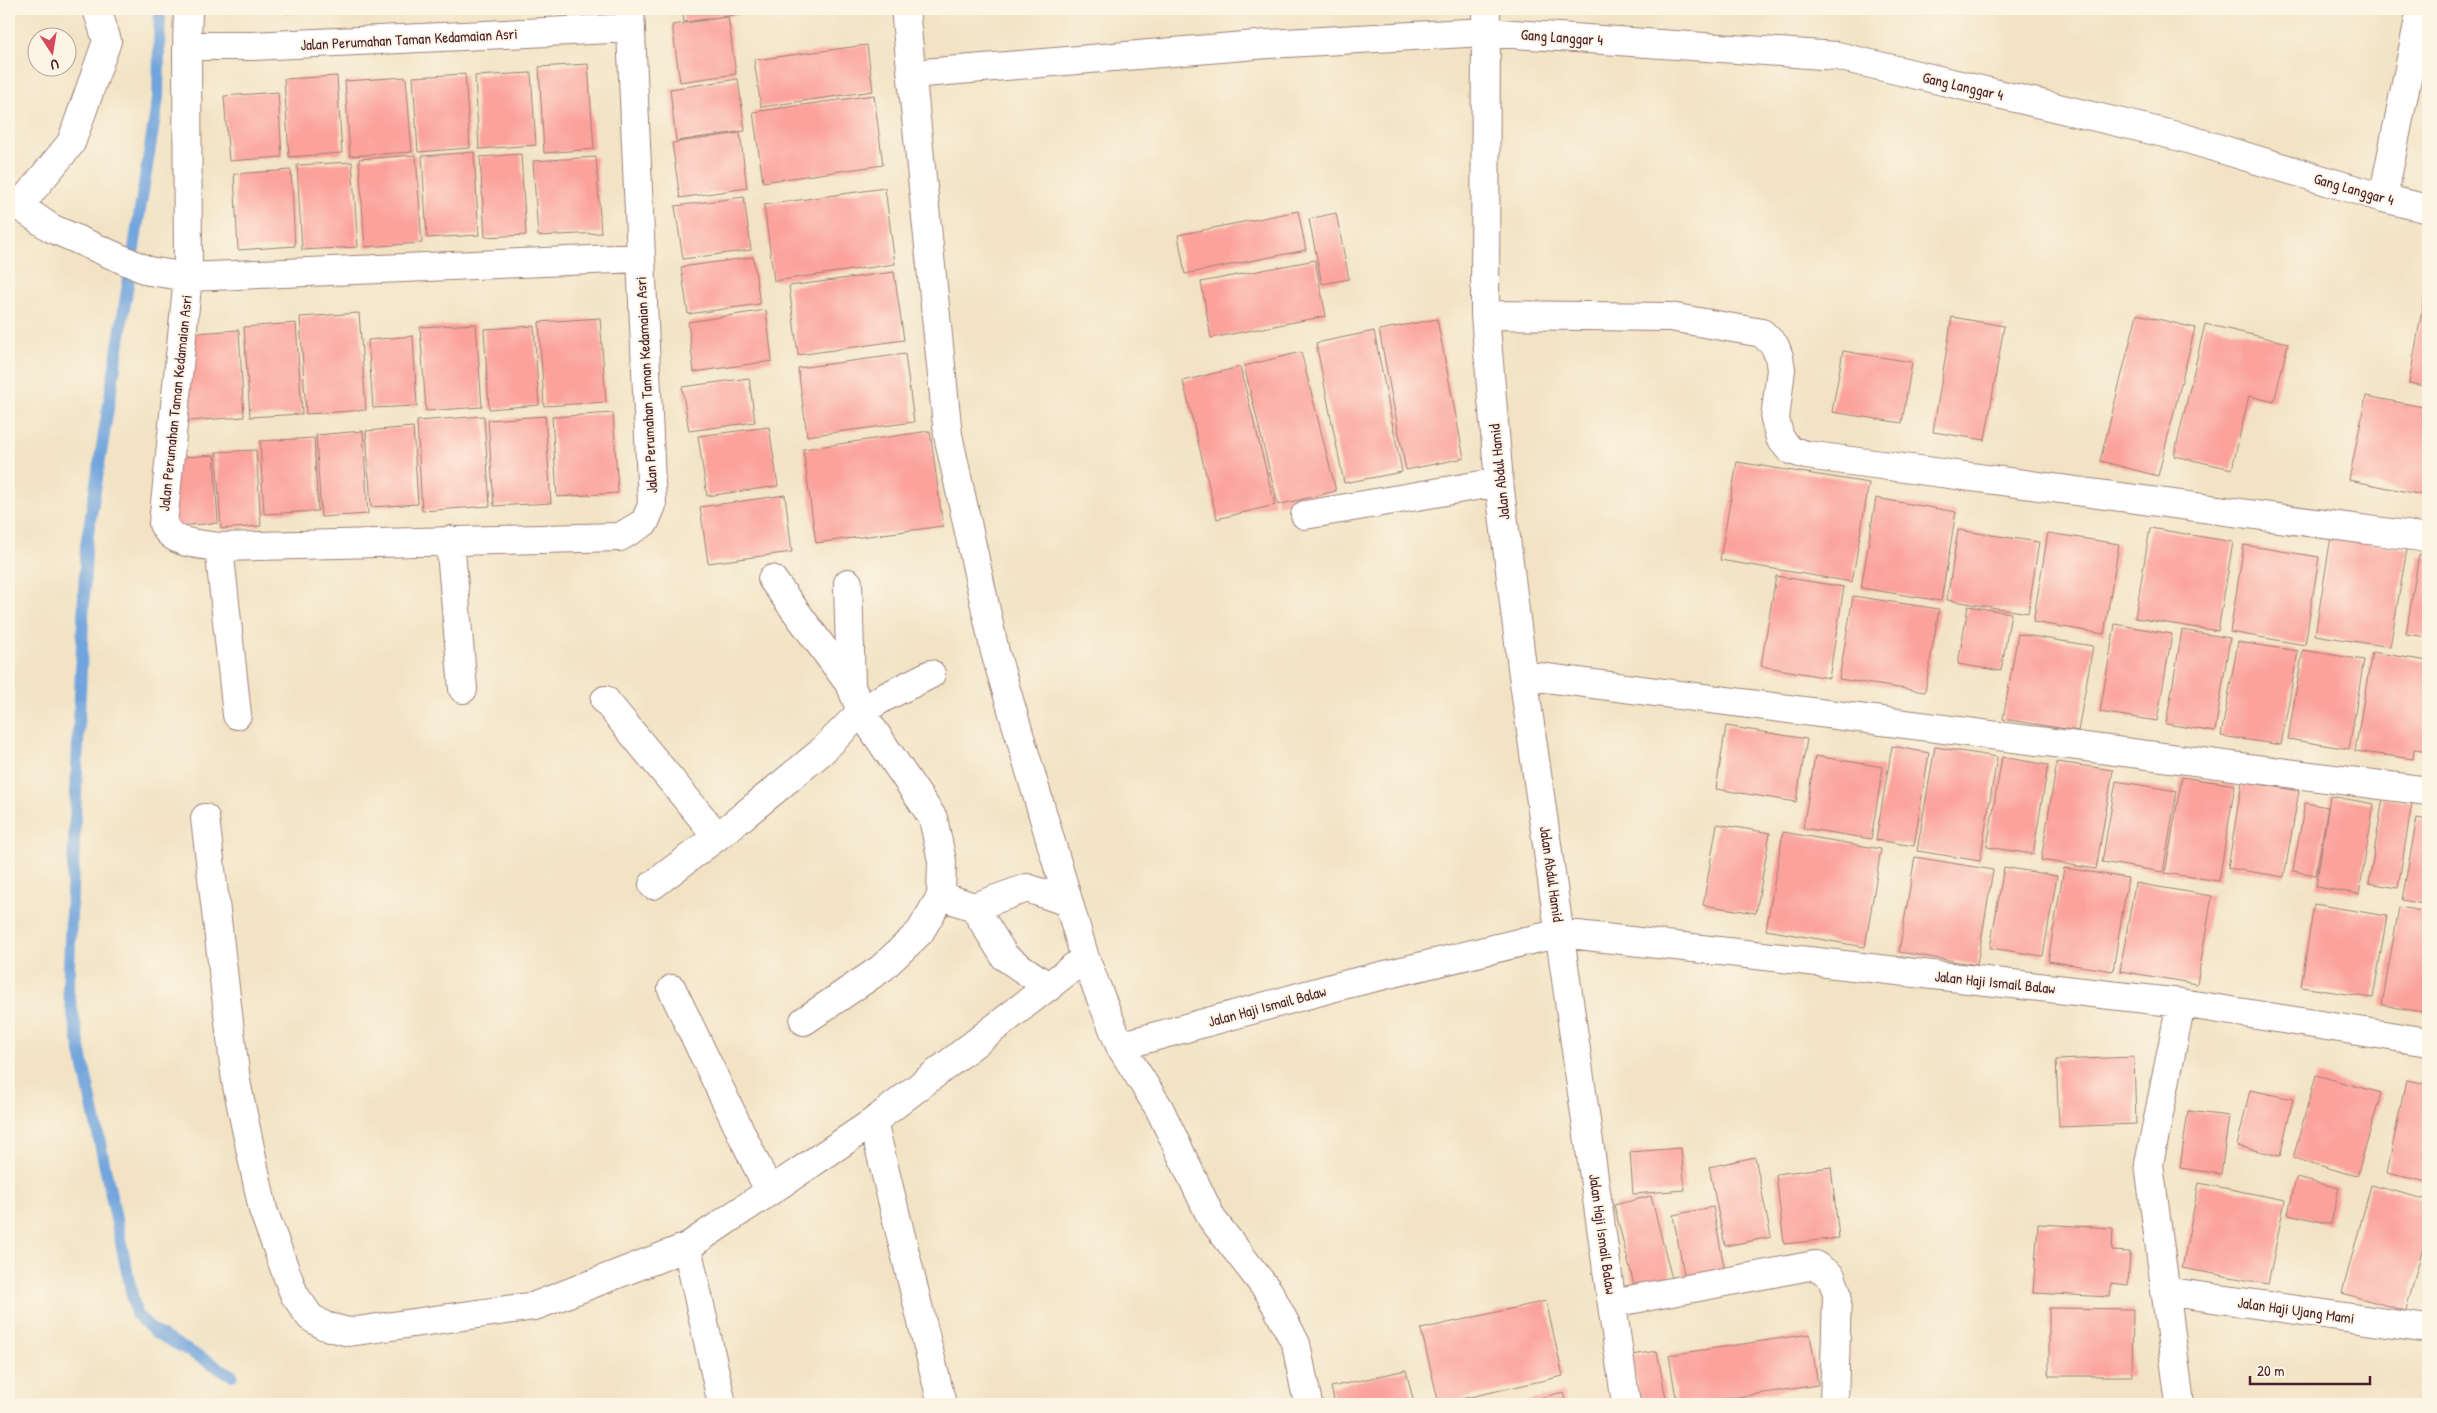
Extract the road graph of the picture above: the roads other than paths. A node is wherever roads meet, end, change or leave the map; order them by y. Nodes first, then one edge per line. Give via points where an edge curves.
1 (97, 9) edge
2 (188, 9) edge
3 (906, 9) edge
4 (2421, 9) edge
5 (630, 18) edge
6 (1486, 20) edge
7 (187, 46) junction
8 (912, 74) junction
9 (2383, 198) junction
10 (14, 202) edge
11 (2428, 209) edge
12 (639, 258) junction
13 (188, 277) junction
14 (1485, 315) junction
15 (1499, 482) junction
16 (1305, 515) dead end
17 (2428, 538) edge
18 (450, 540) junction
19 (220, 547) junction
20 (772, 579) dead end
21 (848, 583) dead end
22 (931, 674) dead end
23 (1524, 675) junction
24 (851, 686) junction
25 (463, 689) dead end
26 (604, 700) dead end
27 (861, 712) junction
28 (237, 715) dead end
29 (2428, 791) edge
30 (205, 818) dead end
31 (717, 836) junction
32 (653, 885) dead end
33 (941, 896) junction
34 (1068, 902) junction
35 (974, 907) junction
36 (1560, 933) junction
37 (1085, 958) junction
38 (1049, 987) junction
39 (672, 989) dead end
40 (2181, 1003) junction
41 (804, 1021) dead end
42 (2428, 1042) edge
43 (1120, 1046) junction
44 (873, 1122) junction
45 (769, 1190) junction
46 (687, 1247) junction
47 (2164, 1291) junction
48 (1613, 1304) junction
49 (2428, 1329) edge
50 (722, 1404) edge
51 (942, 1404) edge
52 (1308, 1404) edge
53 (1626, 1404) edge
54 (1834, 1404) edge
55 (2180, 1404) edge

1 - 10 street via 106,41 71,143
2 - 7 street, Jalan Perumahan Taman Kedamaian Asri
3 - 8 street
4 - 9 street
5 - 7 street, Jalan Perumahan Taman Kedamaian Asri via 252,46
5 - 12 street, Jalan Perumahan Taman Kedamaian Asri
6 - 8 street, Gang Langgar 4 via 1268,44
6 - 9 street, Gang Langgar 4 via 1837,56 2181,137
6 - 14 street, Jalan Abdul Hamid
7 - 13 street, Jalan Perumahan Taman Kedamaian Asri
8 - 34 street via 948,435 995,652
9 - 11 street, Gang Langgar 4
10 - 13 street, Jalan Perumahan Taman Kedamaian Asri via 51,228 149,271
12 - 13 street, Jalan Perumahan Taman Kedamaian Asri
12 - 18 street, Jalan Perumahan Taman Kedamaian Asri via 652,505 645,522 620,537
13 - 19 street, Jalan Perumahan Taman Kedamaian Asri via 163,524 166,532 182,541
14 - 15 street, Jalan Abdul Hamid
14 - 17 street via 1670,317 1762,333 1775,346 1779,357 1781,369 1775,419 1780,438 1790,450 1806,454
15 - 16 street
15 - 23 street, Jalan Abdul Hamid
18 - 19 street, Jalan Perumahan Taman Kedamaian Asri
18 - 25 street
19 - 28 street
20 - 24 street
21 - 24 street
22 - 27 street
23 - 29 street
23 - 36 street, Jalan Abdul Hamid
24 - 27 street
26 - 31 street
27 - 31 street via 820,753
27 - 33 street via 933,818 942,860
30 - 46 street via 236,1081 263,1210 294,1294 310,1317 325,1326 349,1332 535,1306
31 - 32 street
33 - 35 street
33 - 41 street via 920,932 882,968
34 - 35 street via 1027,888
34 - 37 street
35 - 38 street via 1005,957
36 - 40 street, Jalan Haji Ismail Balaw
36 - 43 street, Jalan Haji Ismail Balaw via 1339,986
36 - 48 street, Jalan Haji Ismail Balaw
37 - 38 street
37 - 43 street
38 - 44 street
39 - 45 street
40 - 42 street, Jalan Haji Ismail Balaw
40 - 47 street via 2150,1164
43 - 52 street via 1159,1108 1212,1219 1269,1292 1296,1344
44 - 45 street
44 - 51 street
45 - 46 street
46 - 50 street
47 - 49 street, Jalan Haji Ujang Mami
47 - 55 street
48 - 53 street
48 - 54 street, Jalan Haji Ismail Balaw via 1815,1265 1831,1276 1837,1292

